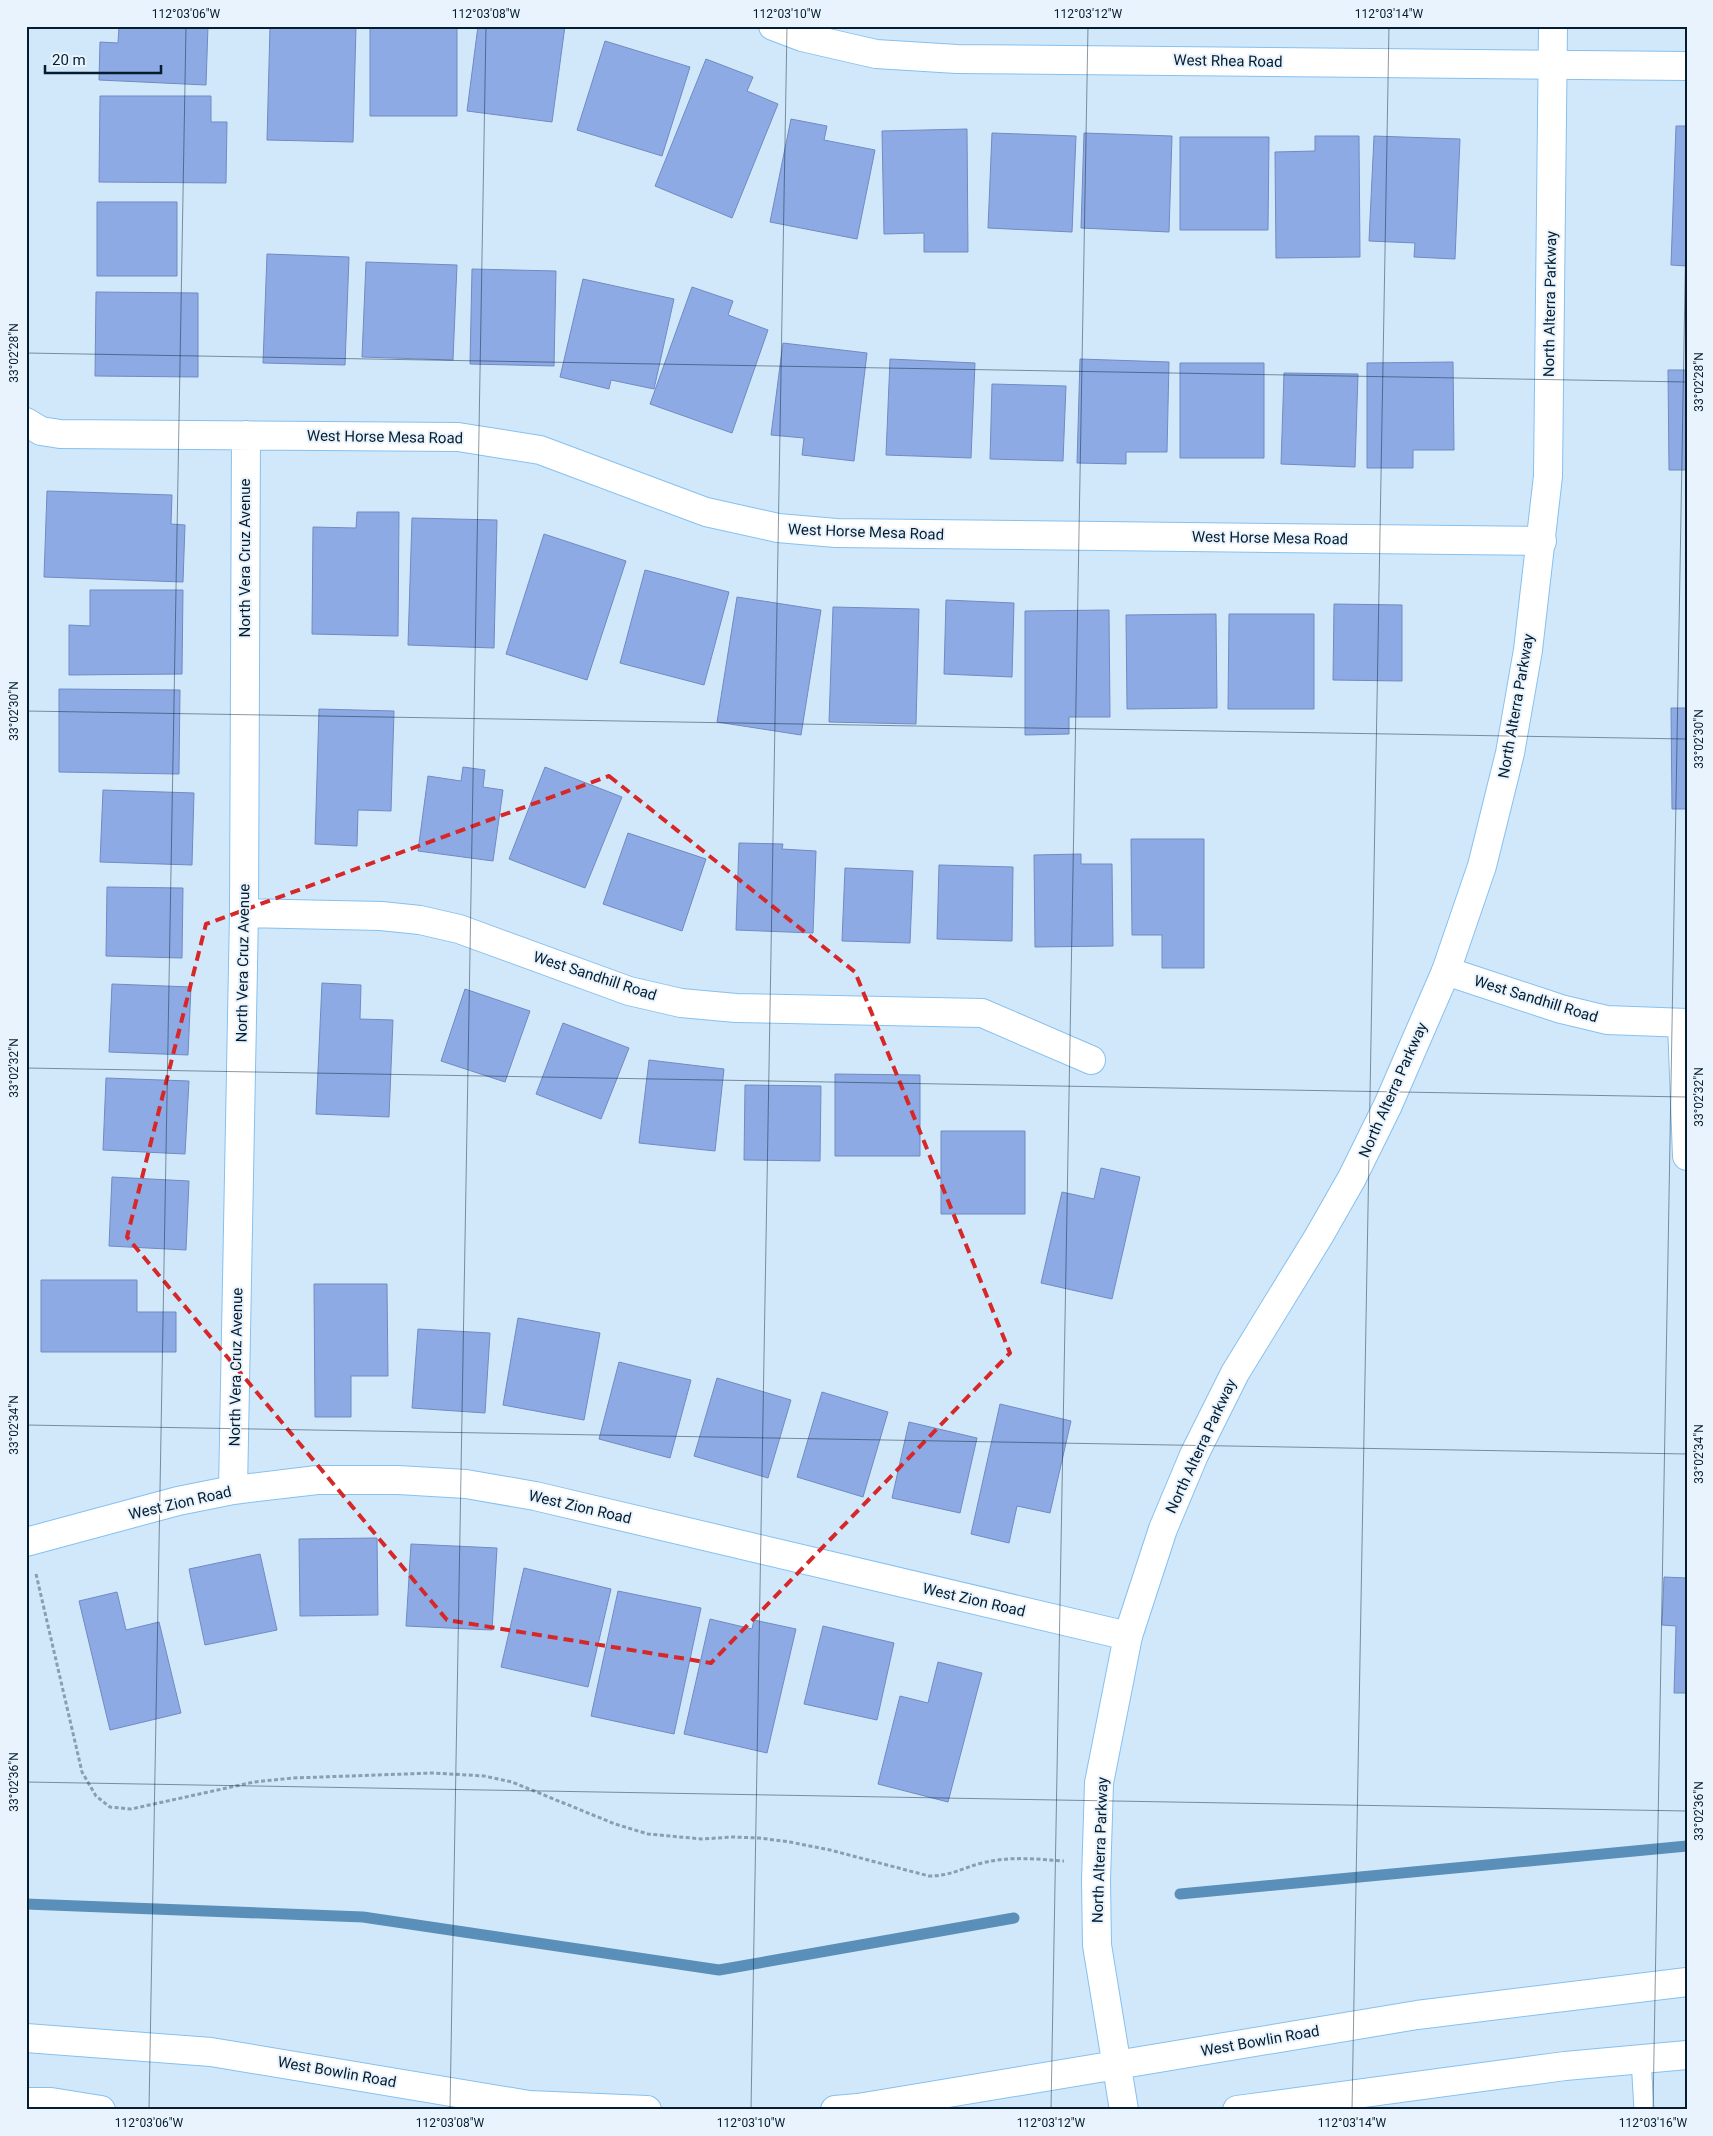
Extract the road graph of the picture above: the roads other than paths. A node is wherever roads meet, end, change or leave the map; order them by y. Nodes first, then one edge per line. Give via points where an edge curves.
1 (773, 26) edge
2 (1553, 26) edge
3 (1552, 64) junction
4 (1687, 66) edge
5 (26, 422) edge
6 (246, 435) junction
7 (1542, 540) junction
8 (244, 913) junction
9 (1446, 971) junction
10 (1685, 1023) edge
11 (1091, 1060) dead end
12 (1687, 1156) edge
13 (233, 1490) junction
14 (27, 1542) edge
15 (1128, 1636) junction
16 (1687, 1982) edge
17 (26, 2038) edge
18 (1687, 2055) edge
19 (1641, 2059) junction
20 (1118, 2065) junction
21 (26, 2102) edge
22 (101, 2110) edge
23 (647, 2110) edge
24 (835, 2110) edge
25 (1124, 2110) edge
26 (1237, 2110) edge
27 (1644, 2110) edge

1 - 3 street, West Rhea Road via 802,37 876,54 957,58
2 - 3 street, North Alterra Parkway
3 - 4 street, West Rhea Road
3 - 7 street, North Alterra Parkway via 1548,476
5 - 6 street, West Horse Mesa Road via 41,431 60,434
6 - 7 street, West Horse Mesa Road via 458,437 540,450 706,512 778,528 836,533
6 - 8 street, North Vera Cruz Avenue
7 - 9 street, North Alterra Parkway via 1510,753 1482,866
8 - 11 street, West Sandhill Road via 420,920 459,929 629,990 681,1003 736,1008 982,1013
8 - 13 street, North Vera Cruz Avenue
9 - 10 street, West Sandhill Road via 1561,1009 1607,1020
9 - 15 street, North Alterra Parkway via 1388,1105 1352,1178 1235,1373 1194,1455 1163,1529
10 - 12 street
13 - 14 street, West Zion Road via 178,1501
13 - 15 street, West Zion Road via 317,1480 398,1480 474,1486 535,1496
15 - 20 street, North Alterra Parkway via 1099,1784 1097,1864 1098,1945
16 - 20 street, West Bowlin Road via 1417,2015
17 - 23 street, West Bowlin Road via 210,2052 529,2104
18 - 19 street
19 - 26 street via 1565,2066
19 - 27 lane
20 - 24 street, West Bowlin Road
20 - 25 street, North Alterra Parkway
21 - 22 street via 50,2102

